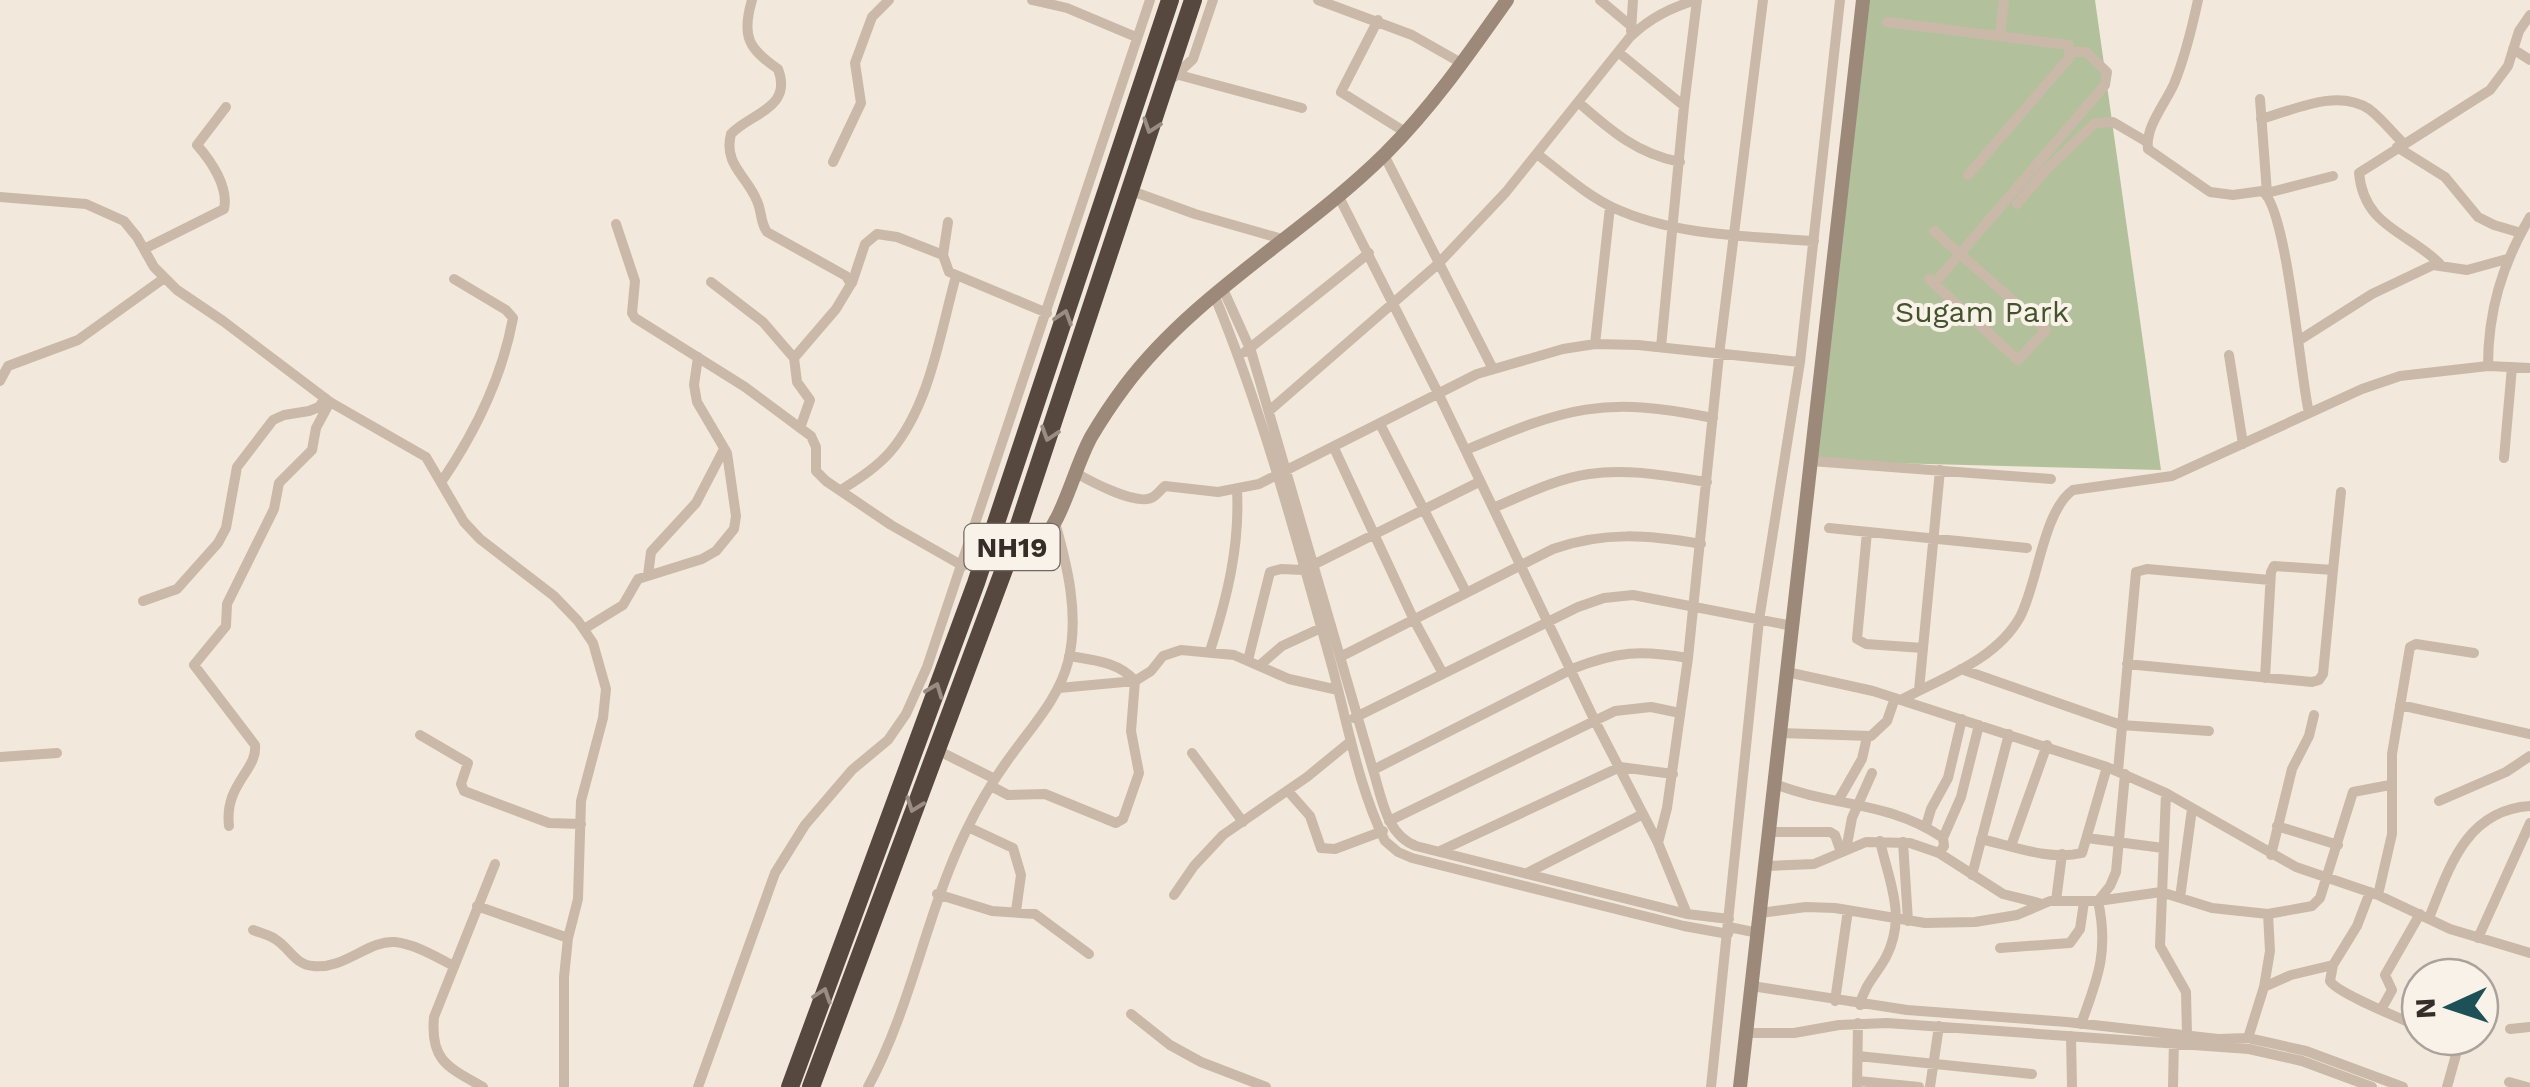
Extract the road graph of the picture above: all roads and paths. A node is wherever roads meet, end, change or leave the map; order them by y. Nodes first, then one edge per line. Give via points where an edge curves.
1 (752, 0) edge
2 (888, 0) edge
3 (1032, 0) edge
4 (1150, 0) edge
5 (1170, 0) edge
6 (1193, 0) edge
7 (1213, 0) edge
8 (1318, 0) edge
9 (1507, 0) edge
10 (1600, 0) edge
11 (1633, 0) edge
12 (1696, 0) edge
13 (1762, 0) edge
14 (1840, 0) edge
15 (1863, 0) edge
16 (2004, 0) edge
17 (2198, 0) edge
18 (1068, 4) edge
19 (2530, 15) edge
20 (1378, 20) junction
21 (1887, 22) dead end
22 (1630, 31) junction
23 (2000, 35) junction
24 (1136, 37) junction
25 (2512, 49) junction
26 (1618, 52) junction
27 (2071, 52) junction
28 (2530, 60) edge
29 (1463, 64) junction
30 (1173, 77) junction
31 (2260, 99) dead end
32 (1578, 102) junction
33 (1684, 106) junction
34 (226, 107) dead end
35 (1302, 108) dead end
36 (2261, 119) junction
37 (1405, 132) junction
38 (2147, 142) junction
39 (2400, 145) junction
40 (1384, 154) junction
41 (1537, 154) junction
42 (833, 162) dead end
43 (1680, 162) junction
44 (1968, 176) dead end
45 (2333, 176) dead end
46 (1130, 190) junction
47 (2267, 192) junction
48 (1338, 196) junction
49 (0, 197) edge
50 (2017, 204) dead end
51 (1610, 207) junction
52 (2530, 217) edge
53 (948, 222) dead end
54 (616, 224) dead end
55 (1673, 227) junction
56 (1934, 231) dead end
57 (2521, 232) junction
58 (1736, 235) junction
59 (1282, 240) junction
60 (1814, 241) junction
61 (144, 249) junction
62 (1370, 254) junction
63 (1960, 254) junction
64 (943, 255) junction
65 (2507, 259) junction
66 (1438, 264) junction
67 (2440, 264) junction
68 (956, 276) junction
69 (163, 279) junction
70 (454, 279) dead end
71 (711, 282) dead end
72 (851, 284) junction
73 (1219, 293) junction
74 (1394, 304) junction
75 (1047, 312) junction
76 (2298, 341) junction
77 (1595, 344) junction
78 (1661, 347) junction
79 (1245, 353) junction
80 (1719, 355) junction
81 (2229, 355) dead end
82 (698, 357) junction
83 (794, 358) junction
84 (1800, 362) junction
85 (2488, 366) junction
86 (2512, 367) junction
87 (2530, 368) edge
88 (1493, 369) junction
89 (0, 381) edge
90 (1440, 395) junction
91 (328, 400) junction
92 (1269, 411) junction
93 (2309, 413) junction
94 (1713, 418) junction
95 (1380, 424) junction
96 (800, 428) junction
97 (2242, 444) junction
98 (1334, 448) junction
99 (724, 449) junction
100 (1466, 450) junction
101 (2504, 458) dead end
102 (1811, 460) junction
103 (1940, 470) junction
104 (1076, 473) junction
105 (1283, 474) junction
106 (2051, 479) dead end
107 (442, 481) junction
108 (1479, 482) junction
109 (1707, 482) junction
110 (841, 490) junction
111 (1238, 490) junction
112 (2341, 492) dead end
113 (1493, 508) junction
114 (1423, 509) junction
115 (1054, 519) junction
116 (1829, 528) dead end
117 (1867, 532) junction
118 (1373, 535) junction
119 (1933, 538) junction
120 (1701, 544) junction
121 (2026, 548) dead end
122 (1006, 564) junction
123 (1315, 564) junction
124 (1520, 565) junction
125 (963, 566) junction
126 (1304, 570) junction
127 (2332, 570) junction
128 (648, 575) junction
129 (2270, 580) junction
130 (1466, 592) junction
131 (143, 601) dead end
132 (1693, 608) junction
133 (1414, 620) junction
134 (1759, 620) junction
135 (1548, 621) junction
136 (1792, 626) junction
137 (1321, 628) junction
138 (584, 630) junction
139 (1923, 648) junction
140 (1210, 651) junction
141 (2474, 652) dead end
142 (1068, 656) junction
143 (1342, 656) junction
144 (1688, 658) junction
145 (1248, 660) junction
146 (2127, 664) junction
147 (1260, 665) junction
148 (1572, 669) junction
149 (1960, 669) junction
150 (1442, 672) junction
151 (1787, 672) junction
152 (2265, 678) junction
153 (1135, 681) junction
154 (1059, 688) junction
155 (1338, 690) junction
156 (1919, 690) junction
157 (1898, 699) junction
158 (2400, 705) junction
159 (1680, 712) junction
160 (2314, 715) dead end
161 (1352, 718) junction
162 (1594, 719) junction
163 (1962, 719) junction
164 (2121, 724) junction
165 (1979, 725) junction
166 (2209, 731) dead end
167 (1780, 733) junction
168 (2009, 734) junction
169 (2530, 734) edge
170 (420, 735) dead end
171 (1867, 737) junction
172 (1351, 741) junction
173 (2047, 745) junction
174 (936, 748) junction
175 (1192, 753) dead end
176 (58, 754) dead end
177 (2530, 756) edge
178 (0, 757) edge
179 (1620, 767) junction
180 (1373, 770) junction
181 (2117, 771) junction
182 (1872, 773) dead end
183 (1672, 774) junction
184 (993, 782) junction
185 (1775, 784) junction
186 (2390, 785) junction
187 (1288, 790) junction
188 (2166, 793) junction
189 (1838, 801) junction
190 (2439, 801) dead end
191 (1857, 803) junction
192 (2530, 806) edge
193 (2192, 809) junction
194 (1643, 814) junction
195 (1242, 822) junction
196 (2530, 823) edge
197 (581, 824) junction
198 (229, 826) dead end
199 (1387, 826) junction
200 (1926, 826) junction
201 (2278, 826) junction
202 (968, 827) junction
203 (1770, 832) junction
204 (1943, 838) junction
205 (2087, 838) junction
206 (1981, 839) junction
207 (1880, 841) junction
208 (1904, 842) junction
209 (2119, 842) junction
210 (1658, 843) junction
211 (2338, 844) junction
212 (2010, 846) junction
213 (2162, 848) junction
214 (1440, 851) junction
215 (1844, 851) junction
216 (1939, 853) junction
217 (2062, 854) junction
218 (2270, 854) junction
219 (495, 864) dead end
220 (1766, 866) junction
221 (1529, 872) junction
222 (1972, 875) junction
223 (2327, 878) junction
224 (2160, 892) junction
225 (937, 894) junction
226 (1174, 894) dead end
227 (2374, 894) junction
228 (2180, 898) junction
229 (2056, 901) junction
230 (2098, 901) junction
231 (2084, 902) junction
232 (2040, 903) junction
233 (477, 906) junction
234 (1848, 910) junction
235 (1016, 912) junction
236 (1760, 913) junction
237 (1687, 914) junction
238 (2268, 914) junction
239 (2424, 916) junction
240 (1903, 920) junction
241 (1729, 927) junction
242 (253, 930) dead end
243 (1758, 932) junction
244 (568, 938) junction
245 (2478, 938) junction
246 (2000, 948) dead end
247 (2530, 952) edge
248 (1090, 954) dead end
249 (2334, 965) junction
250 (454, 966) junction
251 (1752, 986) junction
252 (2264, 988) junction
253 (1835, 1002) junction
254 (1860, 1006) junction
255 (2382, 1008) junction
256 (1131, 1014) dead end
257 (2400, 1017) edge
258 (1858, 1023) junction
259 (2081, 1024) junction
260 (1940, 1026) junction
261 (2530, 1026) edge
262 (2510, 1029) dead end
263 (1747, 1033) junction
264 (2187, 1035) junction
265 (2071, 1036) junction
266 (2174, 1038) junction
267 (2248, 1038) junction
268 (1858, 1056) junction
269 (2453, 1057) edge
270 (1932, 1065) junction
271 (2032, 1074) dead end
272 (2509, 1082) dead end
273 (1857, 1084) edge
274 (484, 1087) edge
275 (564, 1087) edge
276 (698, 1087) edge
277 (790, 1087) edge
278 (811, 1087) edge
279 (868, 1087) edge
280 (1266, 1087) edge
281 (1711, 1087) edge
282 (1740, 1087) edge
283 (1918, 1087) edge
284 (1930, 1087) edge
285 (2072, 1087) edge
286 (2173, 1087) edge
287 (2372, 1087) edge
288 (2403, 1087) edge
289 (2447, 1087) edge
290 (2527, 1087) edge

1 - 72 street via 752,47 778,69 782,83 777,102 731,134 733,164 756,197 766,232
2 - 42 street via 872,17 859,52 854,71 861,103
3 - 18 street
4 - 24 street
277 -> 5 highway, NH19 via 976,583
6 - 30 highway, NH19
7 - 30 street via 1194,59
8 - 20 street
9 - 29 street
10 - 22 street
11 - 22 street
12 - 22 street
12 - 33 street
13 - 58 street
14 - 60 street
15 - 102 street
16 - 23 street
17 - 38 street via 2174,83
18 - 24 street
19 - 25 street
20 - 29 street
20 - 37 street via 1341,92
21 - 23 street
22 - 26 street
23 - 27 street via 2062,42
24 - 75 street
25 - 28 street
25 - 39 street via 2490,90
26 - 32 street
26 - 33 street
27 - 44 street
27 - 63 street via 2086,52 2097,62 2107,72 2105,85
29 - 37 street
30 - 35 street
30 -> 46 highway, NH19
31 - 36 street
32 - 41 street
32 - 43 street via 1632,146
33 - 43 street
34 - 61 street via 198,145 216,172 224,208
36 - 39 street via 2344,100 2371,111
36 - 47 street
37 - 40 street
38 - 47 street via 2154,156 2210,192
38 - 50 street via 2113,122 2095,123
39 - 57 street via 2445,177 2478,216
39 - 67 street via 2360,173 2367,204 2377,219
40 - 48 street
40 - 66 street
41 - 51 street
41 - 66 street
43 - 55 street
45 - 47 street
46 - 59 street
46 -> 122 highway, NH19
47 - 76 street
48 - 59 street
48 - 62 street
49 - 61 street via 105,210 124,221
51 - 55 street
51 - 77 street
52 - 57 street
53 - 64 street
54 - 82 street via 636,281 635,318
55 - 58 street
55 - 78 street
56 - 63 street
57 - 65 street
58 - 60 street
58 - 80 street
59 - 73 street
60 - 84 street
61 - 69 street
62 - 74 street
62 - 79 street
63 - 63 street via 2046,330 2018,360 1932,281
64 - 68 street
64 - 72 street via 877,234 865,244
65 - 67 street via 2467,270
65 - 85 street via 2488,332
66 - 74 street
66 - 88 street
67 - 76 street via 2372,294
68 - 75 street
68 - 110 street via 906,428 891,451
69 - 89 street via 78,340 8,366
69 - 91 street
70 - 107 street via 513,318 489,402
71 - 83 street via 763,322
72 - 83 street
73 - 79 street
73 - 104 street via 1125,385
74 - 90 street
74 - 92 street
75 - 125 street
76 - 93 street
77 - 78 street
77 - 88 street
78 - 80 street
79 - 92 street
79 - 105 street
80 - 84 street
80 - 94 street
81 - 97 street
82 - 96 street
82 - 99 street via 697,402
83 - 96 street via 797,382 810,400
84 - 134 street
85 - 86 street
85 - 93 street via 2400,376
86 - 87 street
86 - 101 street
88 - 90 street
90 - 95 street
90 - 100 street
91 - 107 street via 426,458
91 - 131 street via 310,412 272,420 238,468 218,542 177,589
91 - 198 street via 312,450 279,483 274,509 227,604 226,626 194,665 255,745 254,760 234,788
92 - 105 street
93 - 97 street
94 - 100 street via 1627,405 1581,408
94 - 109 street
95 - 98 street
95 - 114 street
96 - 110 street via 814,440 816,471
97 - 149 street via 2172,476 2064,496 2019,618 2003,639
98 - 105 street
98 - 118 street
99 - 128 street via 696,503 651,552
99 - 128 street via 734,529 702,559
100 - 108 street
102 - 103 street
102 - 136 street
103 - 106 street
103 - 119 street
104 - 111 street via 1141,499 1165,486
104 - 115 street
105 - 111 street
105 - 123 street
105 - 126 street
107 - 138 street via 464,522 554,596
108 - 113 street
108 - 114 street
109 - 113 street via 1590,474
109 - 120 street
110 - 125 street
111 - 140 street via 1232,572
112 - 127 street
113 - 124 street
114 - 118 street
114 - 130 street
115 - 122 street via 1037,548
115 - 142 street via 1070,599
116 - 117 street
117 - 119 street
117 - 139 street via 1858,639
118 - 123 street
118 - 133 street
119 - 121 street
119 - 139 street
120 - 124 street via 1620,534 1582,539
120 - 132 street
122 - 174 highway, NH19
123 - 143 street
124 - 130 street
124 - 135 street
125 - 276 street via 906,714 805,825 775,873
126 - 137 street
126 - 145 street via 1270,572
127 - 129 street via 2280,565
127 - 152 street via 2320,680
128 - 138 street via 638,579 623,605
129 - 146 street via 2136,572
129 - 152 street
130 - 133 street
132 - 134 street
132 - 135 street via 1632,596 1604,598
132 - 144 street
133 - 143 street
133 - 150 street
134 - 136 street
134 - 241 street
135 - 148 street
135 - 150 street
136 - 151 street
137 - 147 street
137 - 155 street
138 - 197 street via 606,689 584,779
139 - 156 street
140 - 145 street
140 - 153 street via 1171,652
141 - 158 street via 2412,644
142 - 153 street via 1107,664
142 - 154 street
143 - 161 street
144 - 148 street via 1632,651
144 - 159 street
145 - 147 street
146 - 152 street
146 - 164 street
147 - 155 street
148 - 162 street
148 - 180 street
149 - 156 street
149 - 164 street
150 - 161 street
151 - 157 street
151 - 167 street
153 - 154 street
153 - 184 street via 1131,731 1139,772 1120,822 1045,794 1008,795
154 - 184 street
155 - 161 street
156 - 157 street
157 - 163 street
157 - 171 street via 1879,732
158 - 169 street
158 - 186 street
159 - 162 street via 1634,707
159 - 183 street
160 - 201 street
161 - 172 street
161 - 180 street
162 - 179 street
162 - 199 street
163 - 165 street
163 - 200 street via 1948,778
164 - 166 street
164 - 181 street
165 - 168 street
165 - 204 street via 1961,798
167 - 171 street
167 - 185 street
168 - 173 street
168 - 206 street
170 - 197 street via 468,763 464,792 550,823
171 - 189 street
172 - 187 street
172 - 199 street
173 - 181 street
173 - 212 street
174 - 184 street
174 -> 278 highway, NH19
175 - 195 street
176 - 178 street
177 - 190 street
179 - 183 street
179 - 194 street
179 - 214 street
180 - 199 street
181 - 188 street
181 - 205 street
181 - 209 street
182 - 191 street
183 - 210 street
184 - 202 street
185 - 189 street
185 - 203 street
186 - 211 street via 2353,792
186 - 227 street via 2392,834
187 - 195 street
187 - 199 street via 1310,816 1321,848 1335,849
188 - 193 street
188 - 213 street
189 - 191 street
191 - 200 street
191 - 215 street
192 - 239 street via 2478,826
193 - 218 street
193 - 228 street
194 - 210 street
194 - 221 street
195 - 226 street via 1208,850
196 - 245 street
197 - 244 street via 578,899
199 - 214 street via 1404,842
199 - 241 street via 1398,852 1412,858 1684,926
200 - 204 street
201 - 211 street
201 - 218 street
202 - 225 street
202 - 235 street via 1013,848 1021,875
203 - 215 street via 1830,832
203 - 220 street
204 - 216 street
205 - 209 street
205 - 217 street via 2082,853
206 - 212 street
206 - 222 street
207 - 208 street
207 - 215 street
207 - 240 street
208 - 216 street
208 - 240 street
209 - 213 street
209 - 230 street via 2114,881
210 - 237 street
211 - 223 street
212 - 217 street
213 - 224 street
214 - 221 street
215 - 220 street via 1814,864
216 - 222 street
217 - 229 street
218 - 223 street
219 - 233 street
220 - 236 street
221 - 237 street
222 - 232 street via 2003,894
223 - 227 street
223 - 238 street via 2312,906
224 - 228 street
224 - 230 street
224 - 264 street via 2160,946 2186,992
225 - 235 street
225 - 279 street via 892,1037
227 - 239 street
227 - 249 street
228 - 238 street
229 - 231 street
229 - 232 street
230 - 231 street
230 - 259 street via 2105,945
231 - 246 street via 2080,929 2070,942
232 - 240 street via 1994,921
233 - 244 street
233 - 250 street
234 - 236 street via 1806,906
234 - 240 street
234 - 253 street
235 - 248 street via 1044,918
236 - 243 street
237 - 241 street
238 - 252 street
239 - 245 street
239 - 255 street via 2385,975 2392,990
240 - 254 street
241 - 243 street
241 - 281 street
242 - 250 street via 316,967 392,942
243 - 251 street
244 - 275 street
245 - 247 street
249 - 252 street
249 - 255 street via 2333,987
250 - 274 street via 432,1039 438,1057
251 - 253 street
251 - 263 street
252 - 267 street
253 - 254 street
254 - 259 street
255 - 257 street
256 - 280 street via 1201,1062
258 - 260 street
258 - 263 street via 1794,1034
258 - 268 street
259 - 266 street
260 - 265 street
260 - 270 street
261 - 262 street
263 - 282 street
264 - 266 street
264 - 267 street
265 - 266 street
265 - 285 street
266 - 286 street
266 - 287 street via 2280,1054
267 - 288 street
268 - 270 street
268 - 273 street
269 - 289 street
270 - 271 street
270 - 284 street
272 - 290 street
273 - 283 street

